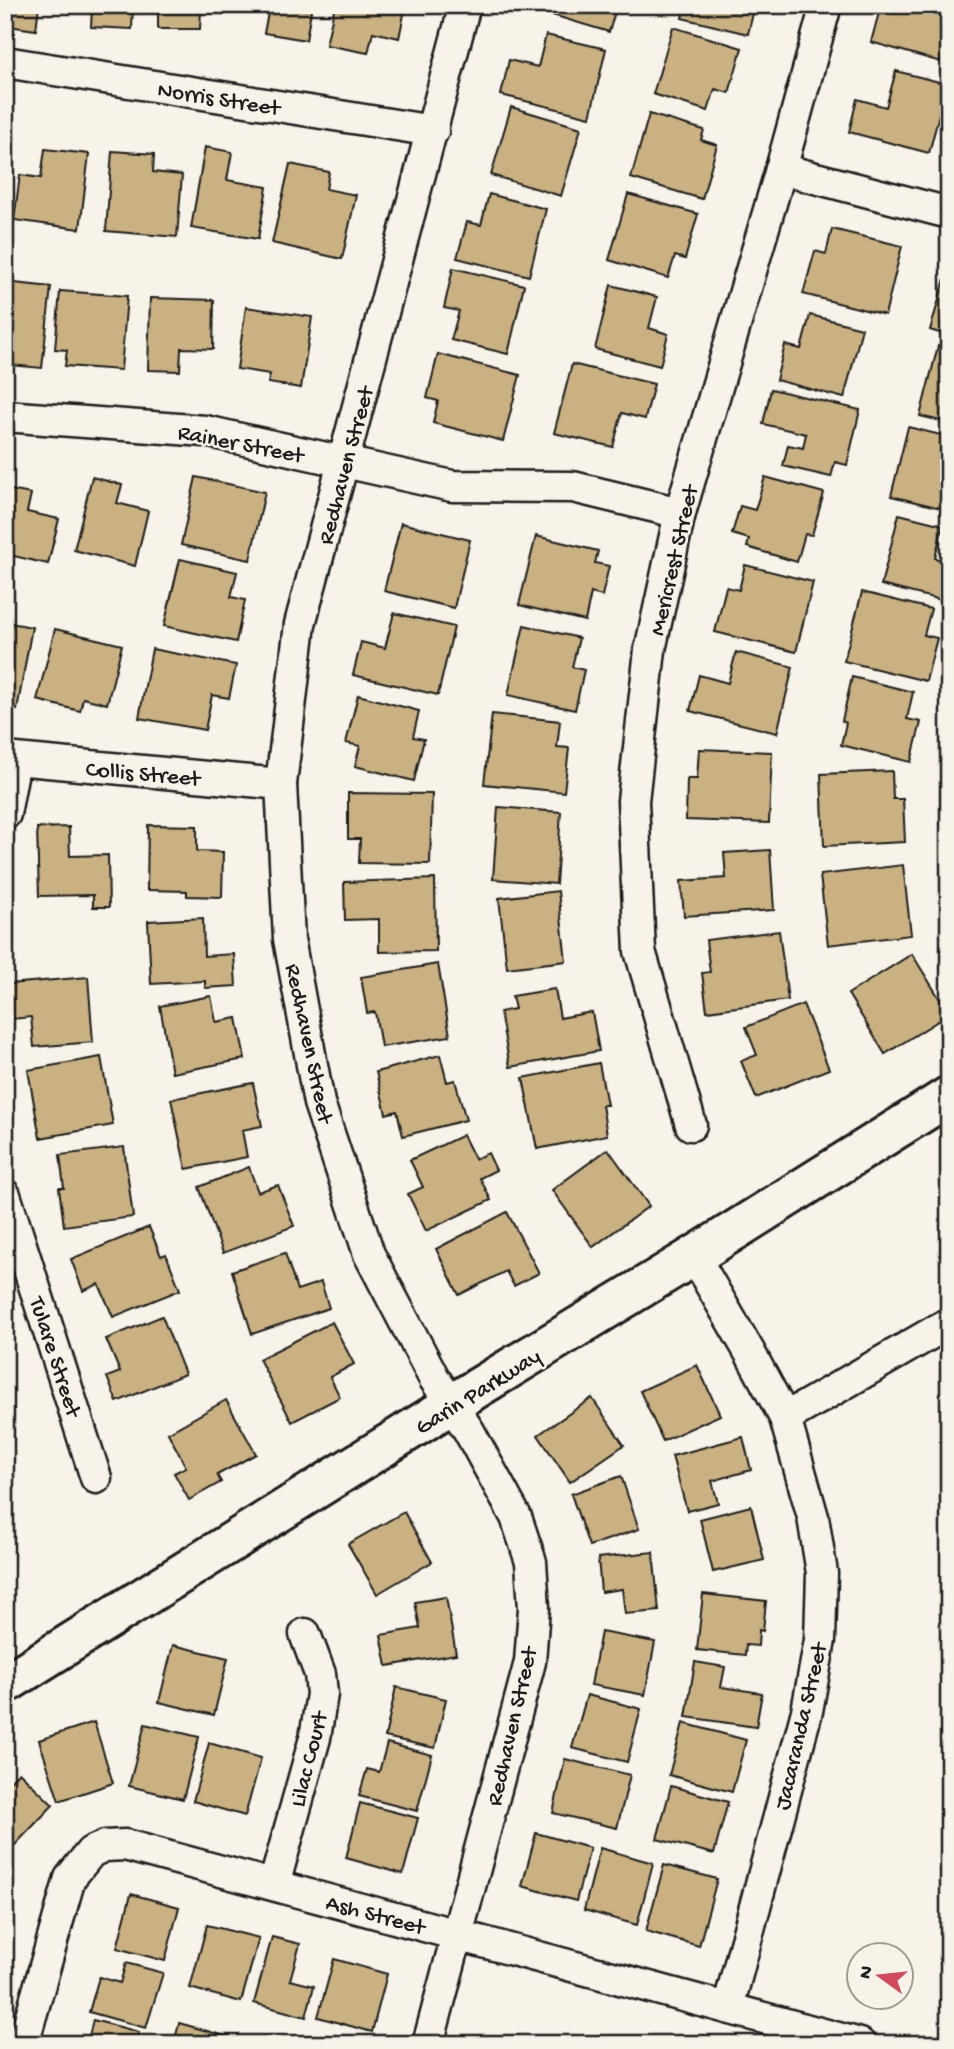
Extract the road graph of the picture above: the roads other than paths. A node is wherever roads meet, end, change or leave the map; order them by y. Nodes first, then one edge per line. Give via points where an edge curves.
1 (465, 5) edge
2 (826, 5) edge
3 (5, 62) edge
4 (433, 131) junction
5 (781, 169) junction
6 (949, 213) edge
7 (5, 416) edge
8 (344, 464) junction
9 (680, 513) junction
10 (10, 759) edge
11 (281, 784) junction
12 (5, 814) edge
13 (949, 1096) edge
14 (691, 1125) dead end
15 (5, 1195) edge
16 (694, 1256) junction
17 (949, 1323) edge
18 (452, 1405) junction
19 (785, 1418) junction
20 (96, 1478) dead end
21 (305, 1634) dead end
22 (5, 1684) edge
23 (274, 1885) junction
24 (458, 1935) junction
25 (728, 2008) junction
26 (23, 2044) edge
27 (428, 2044) edge
28 (860, 2044) edge

1 - 4 street, Redhaven Street
2 - 5 street, Mericrest Street
3 - 4 street, Norris Street
4 - 8 street, Redhaven Street
5 - 6 street
5 - 9 street, Mericrest Street
7 - 8 street, Rainer Street via 205,431
8 - 9 street, Rainer Street via 452,486 573,487
8 - 11 street, Redhaven Street via 300,624
9 - 14 street, Mericrest Street via 650,650 633,801 640,951
10 - 11 street, Collis Street
10 - 12 street
11 - 18 street, Redhaven Street via 289,939 319,1103 369,1254
13 - 16 street, Garin Parkway
15 - 20 street, Tulare Street
16 - 18 street, Garin Parkway
16 - 19 street, Jacaranda Street
17 - 19 street
18 - 22 street, Garin Parkway
18 - 24 street, Redhaven Street via 516,1517 531,1562 534,1608 530,1662
19 - 25 street, Jacaranda Street via 813,1517 822,1573 820,1640 807,1711
21 - 23 street, Lilac Court via 320,1674 322,1694 315,1738
23 - 24 street, Ash Street
23 - 26 street, Ash Street via 125,1845 91,1852 69,1878
24 - 25 street, Ash Street
24 - 27 street, Redhaven Street
25 - 28 street, Ash Street

